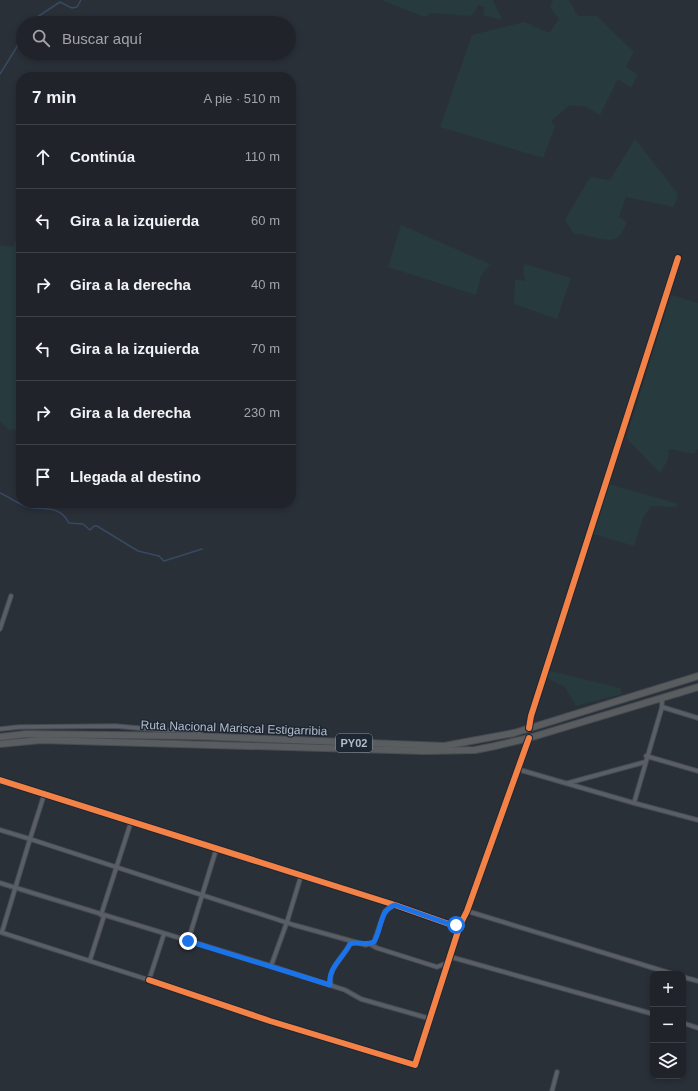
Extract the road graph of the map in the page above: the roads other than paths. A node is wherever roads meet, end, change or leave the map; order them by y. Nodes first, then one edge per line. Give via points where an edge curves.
1 (678, 258) dead end
2 (11, 596) dead end
3 (0, 629) edge
4 (698, 676) edge
5 (698, 687) edge
6 (662, 699) junction
7 (662, 707) junction
8 (698, 718) edge
9 (529, 728) junction
10 (0, 729) edge
11 (201, 736) junction
12 (0, 737) edge
13 (529, 738) junction
14 (0, 744) edge
15 (646, 756) junction
16 (644, 762) junction
17 (517, 769) junction
18 (698, 771) edge
19 (0, 780) edge
20 (567, 783) junction
21 (44, 795) junction
22 (634, 803) junction
23 (698, 820) edge
24 (131, 822) junction
25 (0, 830) edge
26 (30, 839) junction
27 (216, 850) junction
28 (117, 867) junction
29 (302, 876) junction
30 (0, 883) edge
31 (17, 888) junction
32 (202, 895) junction
33 (395, 905) junction
34 (467, 911) junction
35 (103, 915) junction
36 (288, 922) junction
37 (460, 925) junction
38 (1, 932) edge
39 (164, 934) junction
40 (188, 941) junction
41 (354, 942) junction
42 (370, 944) junction
43 (451, 957) junction
44 (90, 960) junction
45 (449, 962) junction
46 (271, 966) junction
47 (663, 971) edge
48 (686, 978) edge
49 (149, 980) junction
50 (698, 981) edge
51 (330, 985) junction
52 (650, 1013) edge
53 (431, 1019) junction
54 (686, 1024) edge
55 (698, 1028) edge
56 (557, 1072) dead end
57 (552, 1091) edge

1 - 9 street
2 - 3 street
4 - 9 highway, Ruta Nacional Mariscal Estigarribia / PY02
5 - 6 highway, Ruta Nacional Mariscal Estigarribia / PY02
6 - 7 street
6 - 13 highway, Ruta Nacional Mariscal Estigarribia / PY02
7 - 8 street
7 - 15 street
9 - 11 highway, Ruta Nacional Mariscal Estigarribia / PY02 via 444,746
10 - 11 street via 115,726 200,731
11 - 12 highway, Ruta Nacional Mariscal Estigarribia / PY02 via 26,734
13 - 14 highway, Ruta Nacional Mariscal Estigarribia / PY02 via 475,750 449,751 41,740
13 - 17 street
15 - 16 street
15 - 18 street
16 - 20 street
16 - 22 street
17 - 20 street
17 - 34 street
19 - 21 street
20 - 22 street
21 - 24 street
21 - 26 street
22 - 23 street
24 - 27 street
24 - 28 street
25 - 26 street
26 - 28 street
26 - 31 street
27 - 29 street
27 - 32 street
28 - 32 street
28 - 35 street
29 - 33 street
29 - 36 street
30 - 31 street
31 - 35 street
31 - 38 street
32 - 36 street
32 - 40 street
33 - 37 street via 449,924
33 - 42 street via 385,911 377,938
34 - 37 street
34 - 47 street
35 - 39 street
35 - 44 street
36 - 41 street
36 - 46 street
37 - 43 street
38 - 44 street
39 - 40 street
39 - 49 street
40 - 46 street
41 - 42 street
41 - 51 street via 331,970
42 - 45 street via 438,967
43 - 45 street
43 - 52 street
44 - 49 street
45 - 53 street
46 - 51 street
48 - 50 street
49 - 53 street via 270,1021 415,1065
51 - 53 street via 361,999
54 - 55 street
56 - 57 street

